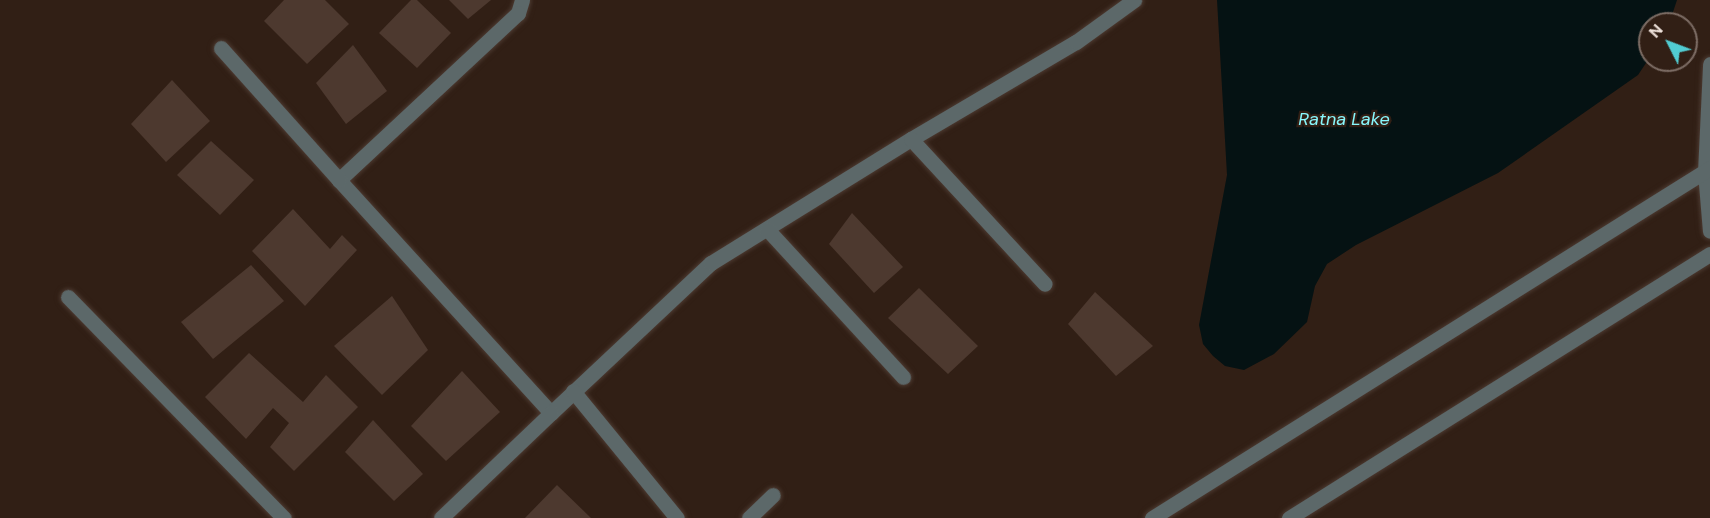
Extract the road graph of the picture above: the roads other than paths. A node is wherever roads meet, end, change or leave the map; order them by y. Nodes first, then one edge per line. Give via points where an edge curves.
1 (522, 0) edge
2 (1134, 0) edge
3 (221, 48) dead end
4 (1710, 64) edge
5 (911, 139) junction
6 (1707, 170) edge
7 (339, 180) junction
8 (767, 229) junction
9 (1710, 231) edge
10 (1710, 254) edge
11 (1045, 284) dead end
12 (68, 297) dead end
13 (903, 377) dead end
14 (573, 391) junction
15 (551, 413) junction
16 (773, 495) dead end
17 (284, 518) edge
18 (441, 518) edge
19 (677, 518) edge
20 (749, 518) edge
21 (1152, 518) edge
22 (1289, 518) edge

1 - 7 street via 518,13
2 - 5 street via 1076,42
3 - 7 street
4 - 6 street
5 - 8 street
5 - 11 street
6 - 9 street
6 - 21 street
7 - 15 street
8 - 13 street
8 - 14 street via 711,263
10 - 22 street
12 - 17 street
14 - 15 street
14 - 19 street
15 - 18 street
16 - 20 street

